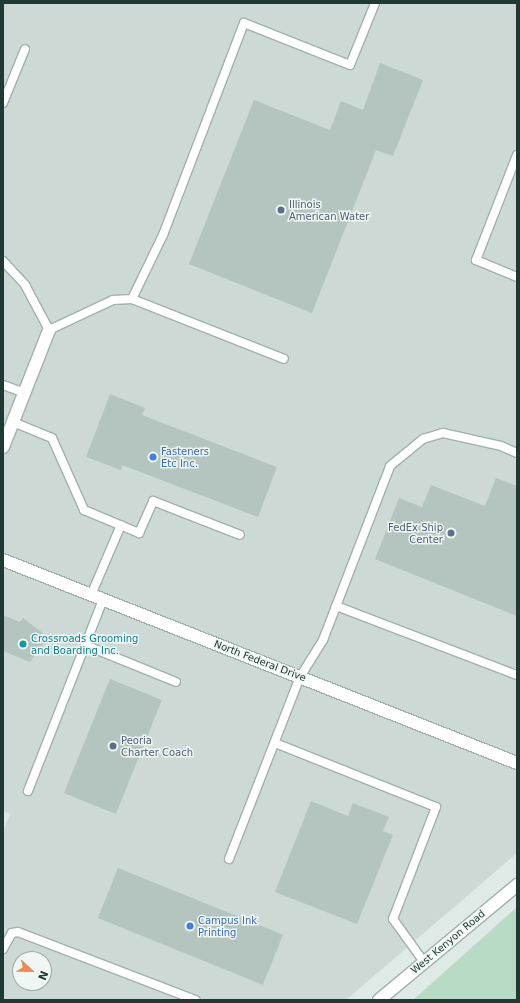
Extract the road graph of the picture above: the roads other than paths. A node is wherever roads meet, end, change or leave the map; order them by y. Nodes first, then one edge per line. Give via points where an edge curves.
1 (375, 3) edge
2 (25, 49) dead end
3 (3, 103) edge
4 (517, 155) edge
5 (3, 261) edge
6 (517, 277) edge
7 (132, 299) junction
8 (49, 330) junction
9 (284, 359) dead end
10 (3, 385) edge
11 (25, 393) junction
12 (13, 422) junction
13 (3, 447) edge
14 (517, 453) edge
15 (121, 525) junction
16 (240, 536) dead end
17 (3, 560) edge
18 (97, 597) junction
19 (336, 606) junction
20 (85, 645) junction
21 (517, 675) edge
22 (300, 677) junction
23 (176, 682) dead end
24 (275, 744) junction
25 (517, 763) edge
26 (28, 791) dead end
27 (229, 859) dead end
28 (517, 885) edge
29 (3, 949) edge
30 (424, 962) junction
31 (195, 1000) edge
32 (379, 1000) edge

1 - 7 lane via 350,65 244,23 163,236
2 - 3 lane
4 - 6 lane via 476,260
5 - 8 lane via 25,285
7 - 8 lane via 113,300
7 - 9 lane
8 - 11 street
10 - 11 lane
11 - 12 street
12 - 13 street
12 - 15 lane via 52,438 84,510
14 - 19 lane via 501,446 443,433 423,439 390,466
15 - 16 lane via 139,534 154,501
15 - 18 lane
17 - 18 street, North Federal Drive
18 - 20 lane
18 - 22 street, North Federal Drive
19 - 21 lane
19 - 22 lane via 323,640
20 - 23 lane
20 - 26 lane
22 - 24 lane
22 - 25 street, North Federal Drive
24 - 27 lane
24 - 30 lane via 436,807 393,919
28 - 30 street, West Kenyon Road
29 - 31 lane via 12,933 18,932
30 - 32 street, West Kenyon Road

